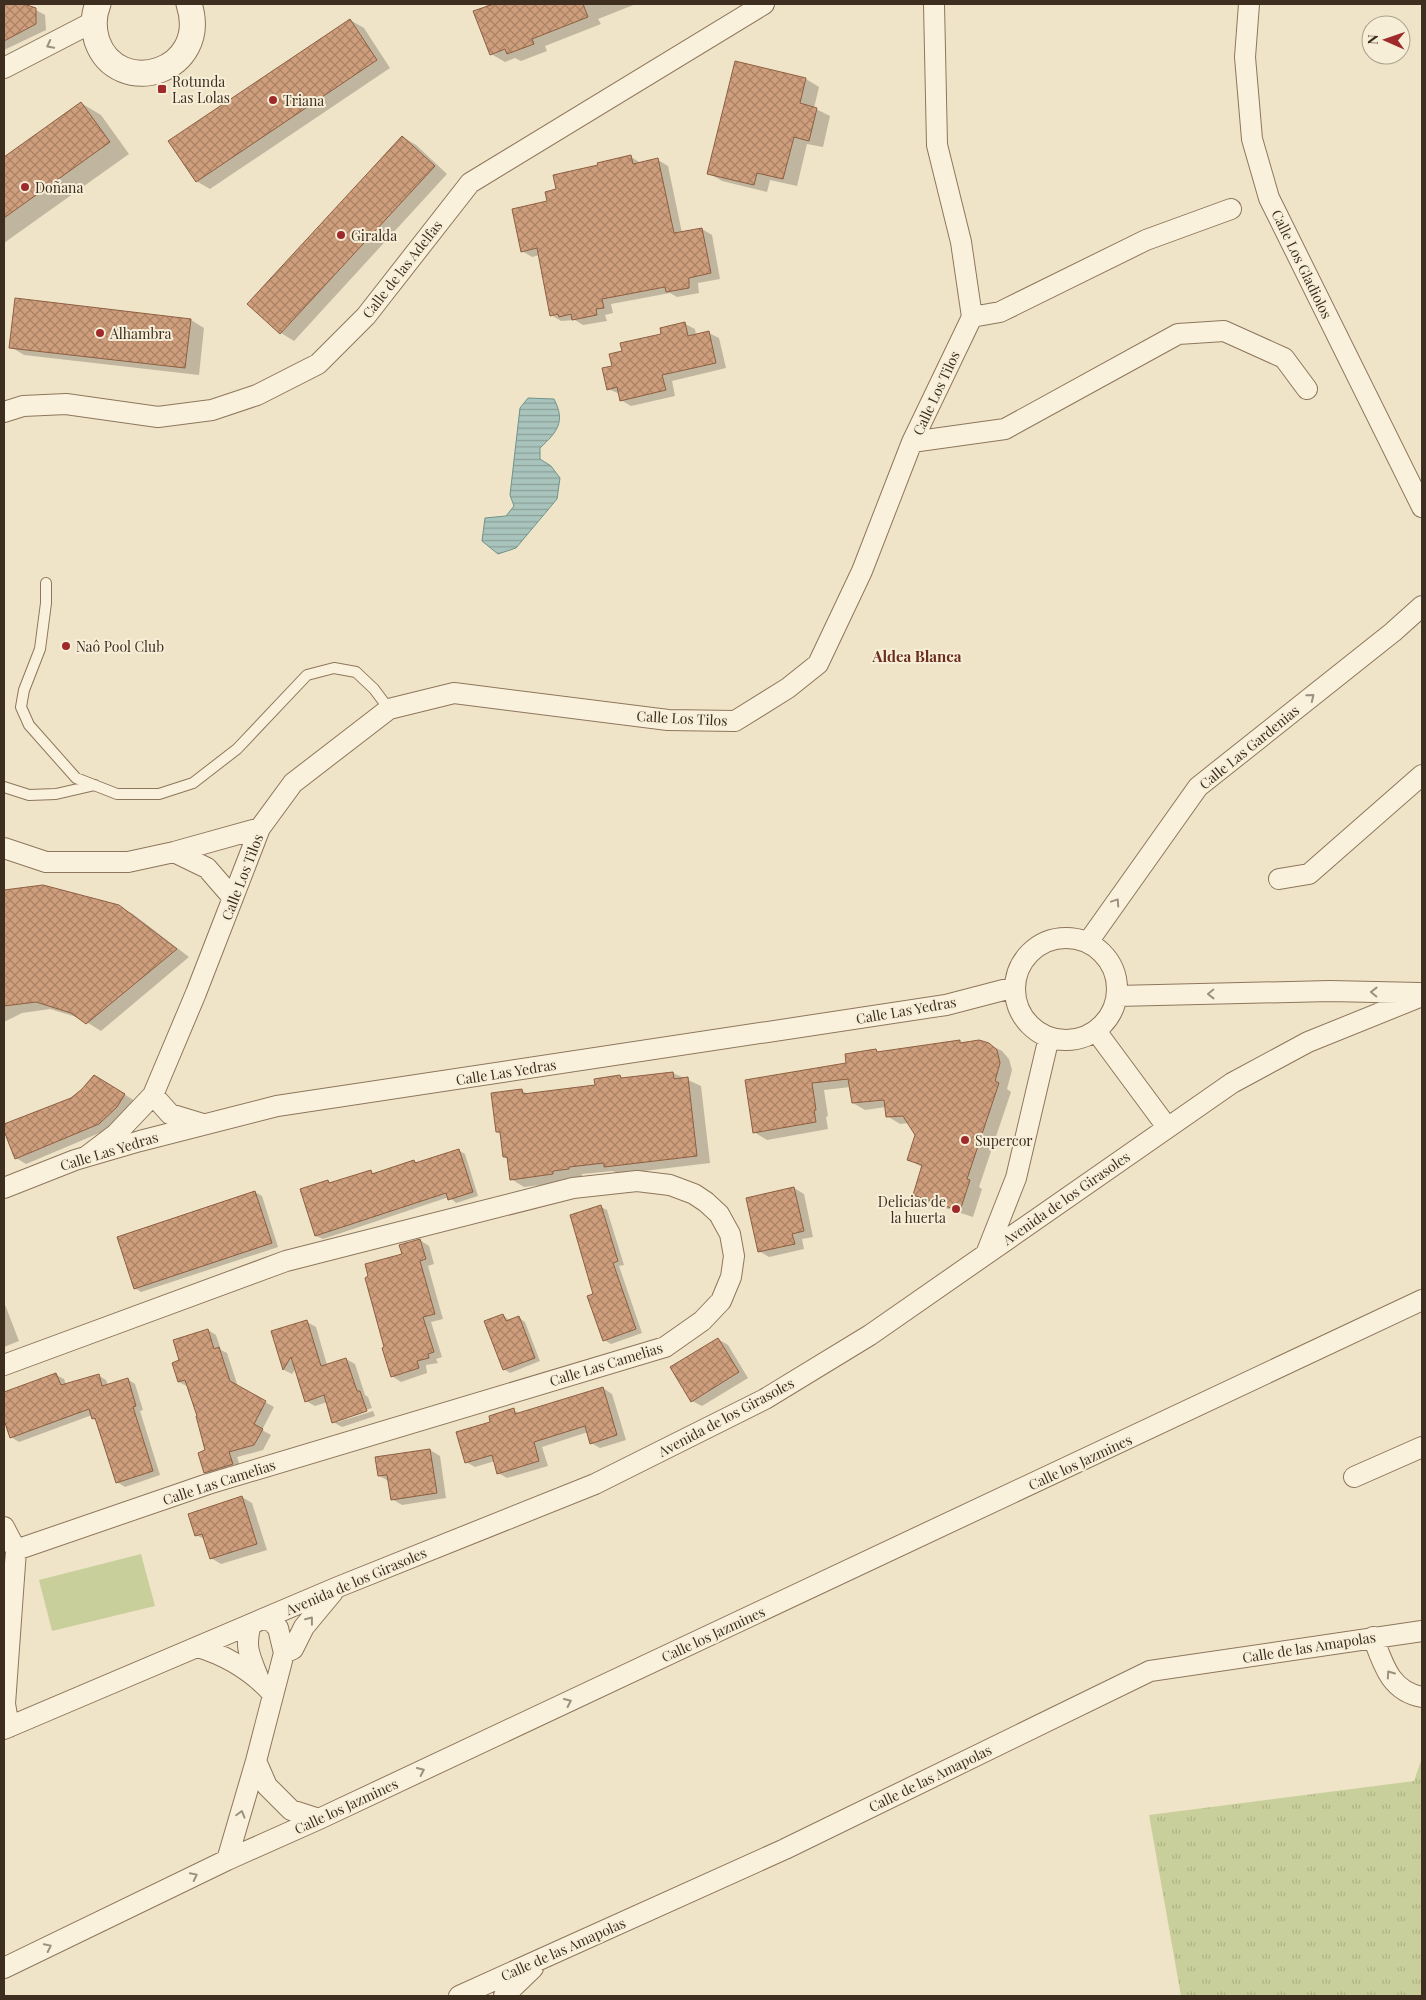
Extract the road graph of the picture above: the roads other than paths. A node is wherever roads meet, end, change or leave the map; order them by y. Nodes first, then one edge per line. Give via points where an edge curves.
1 (189, 4) edge
2 (764, 4) edge
3 (934, 4) edge
4 (1249, 4) edge
5 (96, 13) edge
6 (4, 68) edge
7 (1230, 209) dead end
8 (972, 317) junction
9 (1306, 389) dead end
10 (4, 412) edge
11 (912, 442) junction
12 (1422, 507) edge
13 (46, 583) dead end
14 (1422, 606) edge
15 (389, 710) junction
16 (1422, 776) edge
17 (95, 785) junction
18 (4, 788) edge
19 (260, 828) junction
20 (4, 848) edge
21 (174, 852) junction
22 (1279, 879) dead end
23 (233, 898) junction
24 (1088, 942) junction
25 (1015, 987) junction
26 (1422, 995) edge
27 (1118, 996) junction
28 (1096, 1031) junction
29 (1049, 1037) junction
30 (153, 1095) junction
31 (205, 1125) junction
32 (1167, 1127) junction
33 (87, 1156) junction
34 (4, 1188) edge
35 (986, 1254) junction
36 (1422, 1300) edge
37 (4, 1365) edge
38 (1422, 1447) edge
39 (1354, 1477) dead end
40 (4, 1527) edge
41 (16, 1550) junction
42 (338, 1587) junction
43 (258, 1621) junction
44 (1422, 1631) edge
45 (1373, 1637) junction
46 (198, 1647) junction
47 (284, 1653) junction
48 (258, 1677) junction
49 (272, 1693) junction
50 (1422, 1697) edge
51 (6, 1728) edge
52 (256, 1762) junction
53 (319, 1819) junction
54 (227, 1860) junction
55 (543, 1957) junction
56 (4, 1968) edge
57 (459, 1996) edge
58 (504, 1996) edge

1 - 5 street via 193,27 188,45 166,68 154,72 128,71 107,58 99,47
2 - 10 street, Calle de las Adelfas via 470,183 366,316 318,364 257,395 212,410 158,417 66,404 24,406
3 - 8 street via 937,145 961,242
4 - 12 street, Calle Los Gladiolos via 1245,57 1252,140 1269,198
5 -> 6 street
7 - 8 street via 1146,240 1000,312
8 - 11 street, Calle Los Tilos
9 - 11 street via 1284,358 1224,331 1178,334 1005,429
11 - 15 street, Calle Los Tilos via 862,571 818,664 788,688 735,721 668,720 454,693
13 - 17 lane via 40,649 21,707 29,725 76,778
24 -> 14 street, Calle Las Gardenias via 1198,787
15 - 17 lane via 356,672 334,668 307,675 237,749 193,783 159,794 117,794
15 - 19 street, Calle Los Tilos via 293,782
16 - 22 street via 1309,874
17 - 18 lane via 56,794 29,795
19 - 21 street
19 - 23 street, Calle Los Tilos
20 - 21 street via 46,862 128,862
21 - 23 street via 206,868
23 - 30 street, Calle Los Tilos
24 - 25 street via 1069,937 1049,940 1032,951 1020,967
24 - 27 street via 1106,955 1116,974
25 - 29 street via 1017,1003 1024,1018 1035,1030
25 - 31 street, Calle Las Yedras via 946,1005 277,1106
26 -> 27 street via 1330,991
26 - 32 street, Avenida de los Girasoles via 1308,1042 1232,1084
27 - 28 street via 1110,1015
28 - 29 street via 1081,1038
28 - 32 street
29 - 35 street via 1016,1178
30 - 31 street via 170,1114
30 - 33 street, Calle Los Tilos via 116,1134
31 - 33 street, Calle Las Yedras
32 - 35 street, Avenida de los Girasoles
33 - 34 street, Calle Las Yedras
35 - 42 street, Avenida de los Girasoles via 870,1334 766,1399 595,1484
53 -> 36 street, Calle los Jazmines
37 - 41 street, Calle Las Camelias via 286,1261 573,1188 637,1181 670,1185 694,1194 720,1214 730,1234 734,1256 731,1277 721,1301 702,1321 665,1347 208,1484
38 - 39 street
40 - 41 street
41 - 51 street
42 - 43 street, Avenida de los Girasoles
47 -> 42 street via 293,1649 304,1627
43 - 46 street, Avenida de los Girasoles
43 - 47 street via 272,1622 278,1628
43 - 48 street via 247,1637 248,1652
44 - 45 street, Calle de las Amapolas
50 -> 45 street via 1412,1695 1388,1677
45 - 55 street, Calle de las Amapolas via 1150,1671 785,1849
46 - 48 street via 219,1654
46 - 51 street, Avenida de los Girasoles
47 - 49 street
48 - 49 street
49 - 52 street
52 - 53 street via 267,1786 291,1810
54 -> 52 street
53 - 54 street, Calle los Jazmines
56 -> 54 street, Calle los Jazmines
55 - 57 street, Calle de las Amapolas
55 - 58 street

